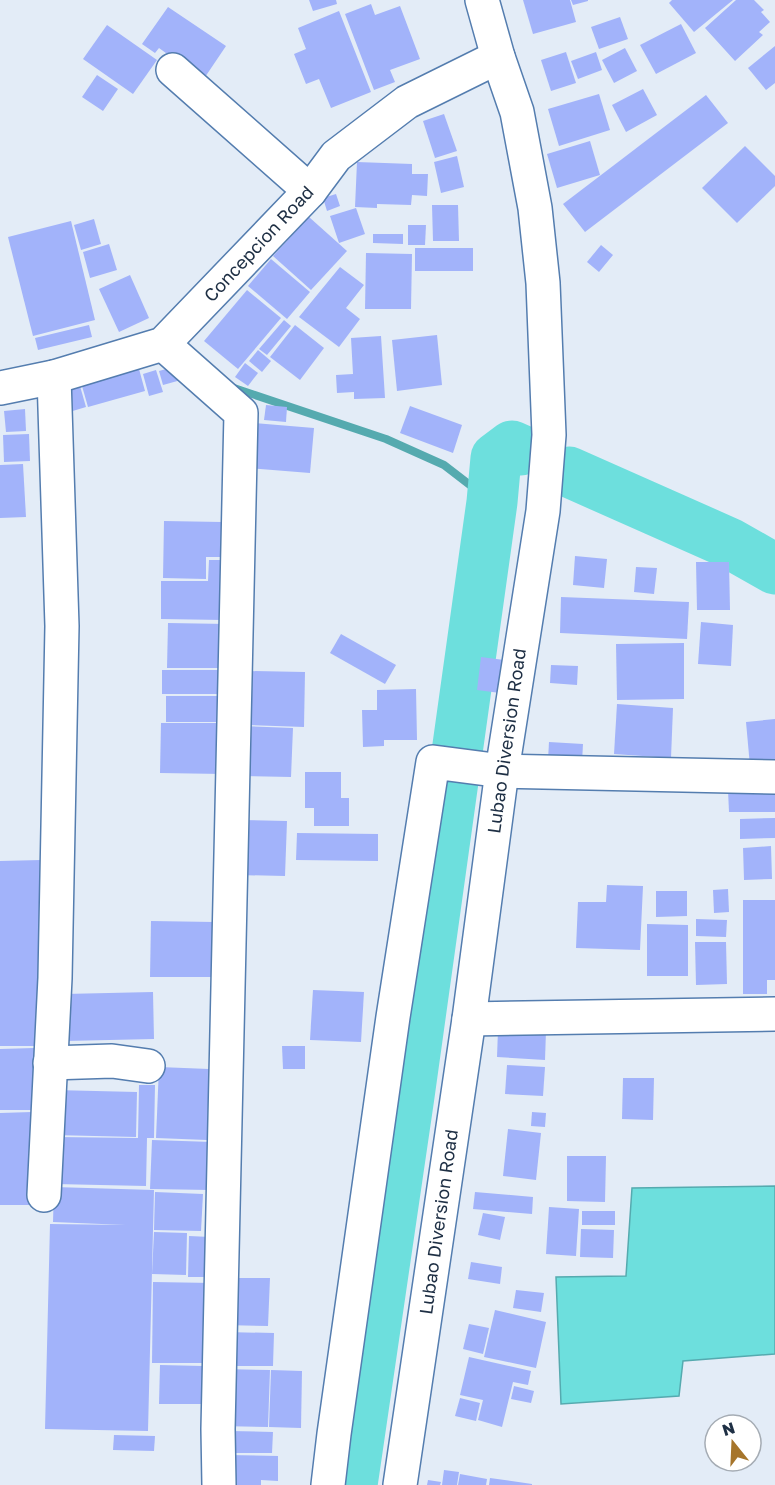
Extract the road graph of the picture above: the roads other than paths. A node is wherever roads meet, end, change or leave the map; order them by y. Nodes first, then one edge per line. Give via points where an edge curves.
1 (482, 0) edge
2 (498, 57) junction
3 (173, 70) dead end
4 (310, 191) junction
5 (163, 344) junction
6 (54, 377) junction
7 (0, 388) edge
8 (496, 770) junction
9 (775, 777) edge
10 (775, 1014) edge
11 (469, 1019) junction
12 (50, 1063) junction
13 (148, 1066) dead end
14 (44, 1195) dead end
15 (219, 1485) edge
16 (328, 1485) edge
17 (400, 1485) edge

1 - 2 street, Lubao Diversion Road
2 - 4 street, Concepcion Road via 407,102 336,156
2 - 8 street, Lubao Diversion Road via 517,112 535,208 543,283 549,435 543,511
3 - 4 street
4 - 5 street, Concepcion Road
5 - 6 street, Concepcion Road
5 - 15 street via 241,413
6 - 7 street, Concepcion Road
6 - 12 street via 62,626
8 - 9 street
8 - 11 street, Lubao Diversion Road
8 - 16 street via 433,762
10 - 11 street
11 - 17 street, Lubao Diversion Road
12 - 13 street via 112,1061
12 - 14 street

